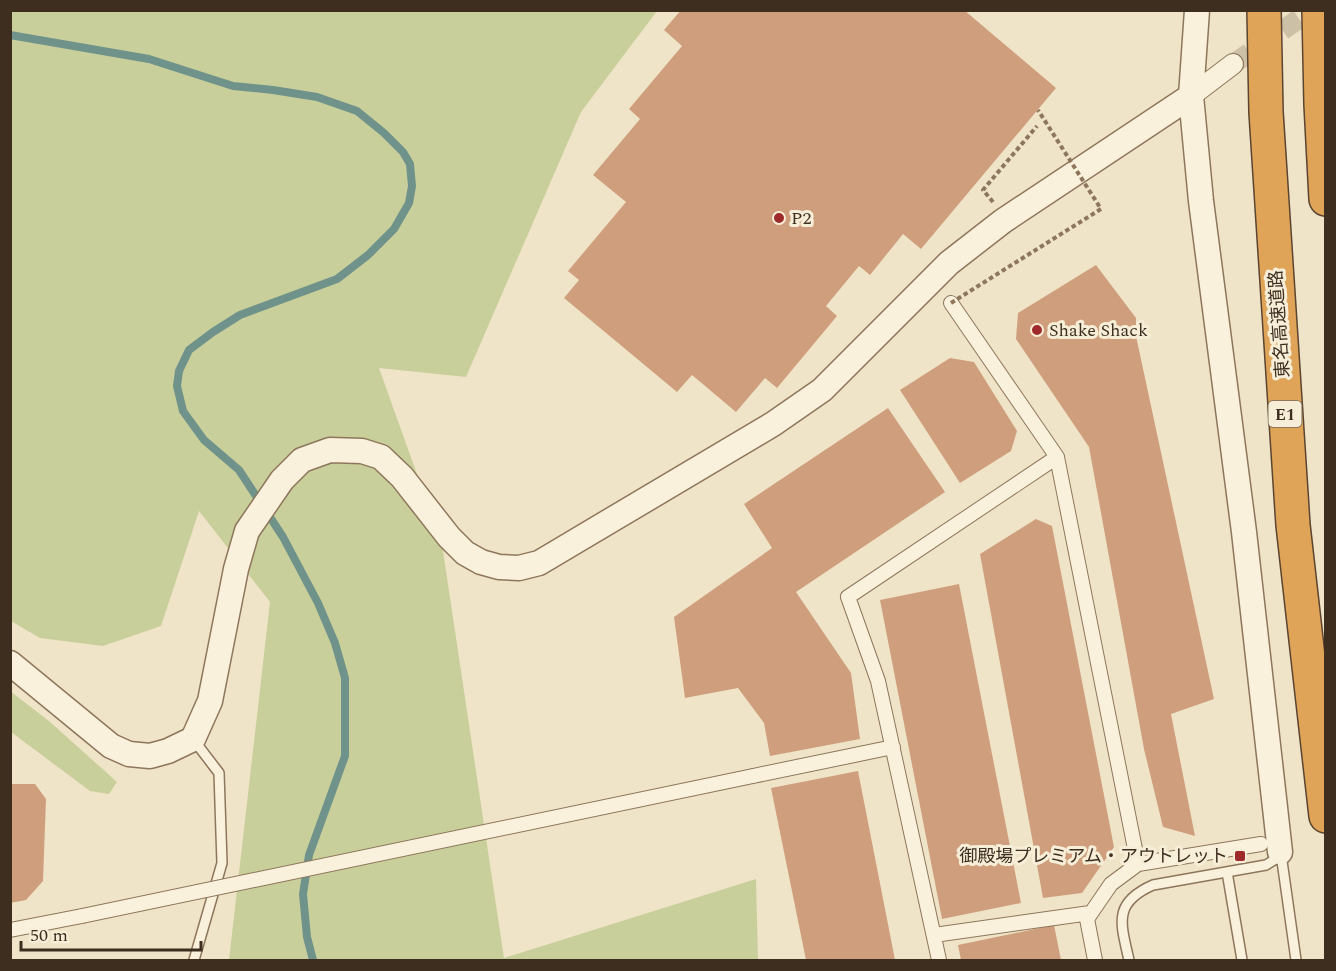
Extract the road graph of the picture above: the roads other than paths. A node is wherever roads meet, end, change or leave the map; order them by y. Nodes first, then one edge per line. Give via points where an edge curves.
1 (1197, 10) edge
2 (1264, 10) edge
3 (1319, 10) edge
4 (1233, 64) tunnel mouth
5 (1191, 96) junction
6 (1326, 199) edge
7 (951, 303) road end
8 (1057, 457) junction
9 (10, 663) edge
10 (193, 738) junction
11 (893, 747) junction
12 (1326, 816) edge
13 (1270, 848) junction
14 (1138, 864) junction
15 (1227, 872) junction
16 (1090, 913) junction
17 (10, 930) edge
18 (934, 935) junction
19 (194, 960) edge
20 (939, 960) edge
21 (1095, 960) edge
22 (1129, 960) edge
23 (1242, 960) edge
24 (1296, 960) edge

1 - 5 street
2 - 12 highway, 東名高速道路 / E1 via 1266,112 1293,525
3 - 6 highway
4 - 5 street
5 - 10 street via 1003,221 949,263 822,390 773,424 539,563 499,567 465,553 381,457 362,451 306,466 297,487 253,535 236,569 210,701
5 - 13 street via 1244,532
7 - 8 street
8 - 11 street via 848,597 878,681
8 - 14 street
9 - 10 street via 96,735 129,754 150,756
10 - 19 lane via 219,773 222,863
11 - 17 street, bridge
11 - 18 street
13 - 14 street
13 - 15 lane via 1274,860 1266,865
13 - 24 lane
14 - 16 street via 1111,884
15 - 22 lane via 1153,885 1129,900 1120,921
15 - 23 lane
16 - 18 street
16 - 21 street via 1087,919
18 - 20 street

